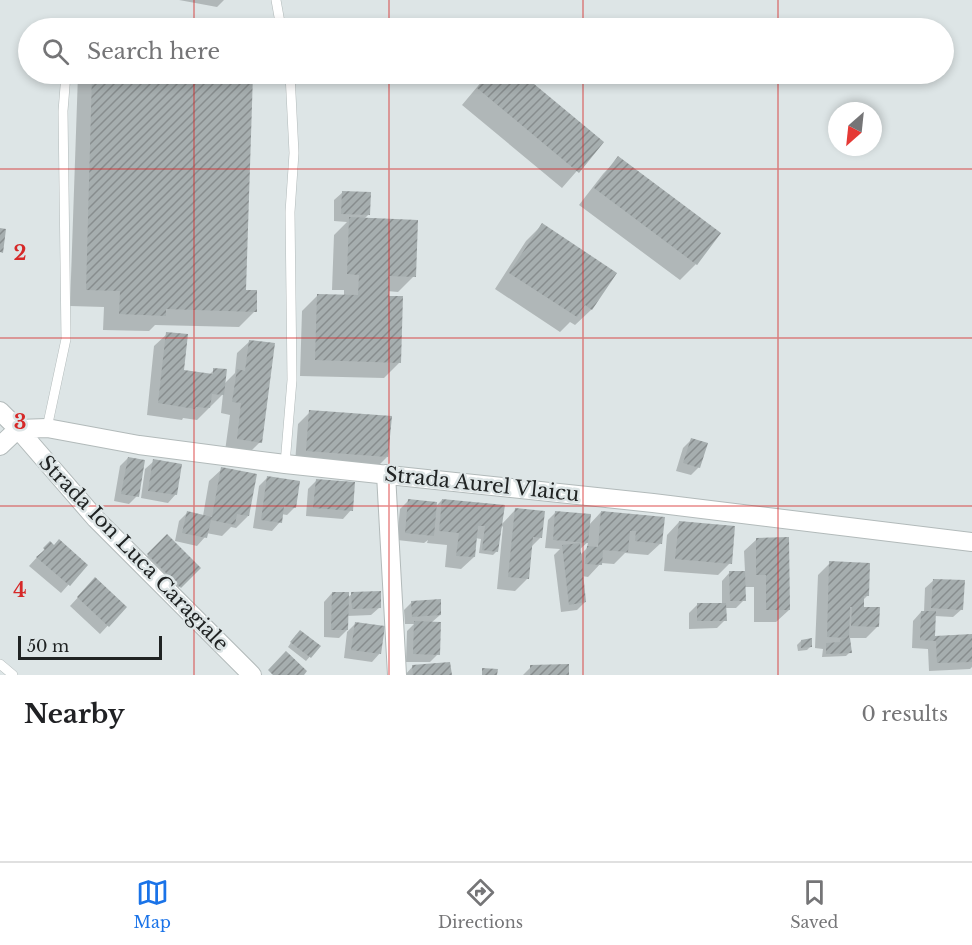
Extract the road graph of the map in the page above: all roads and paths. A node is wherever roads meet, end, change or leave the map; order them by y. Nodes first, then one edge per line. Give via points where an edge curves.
1 (276, 0) edge
2 (279, 18) edge
3 (65, 84) edge
4 (291, 84) edge
5 (0, 411) edge
6 (47, 428) junction
7 (18, 429) junction
8 (0, 446) edge
9 (285, 464) junction
10 (386, 474) junction
11 (972, 542) edge
12 (0, 664) edge
13 (13, 675) edge
14 (252, 675) edge
15 (397, 675) edge

1 - 2 lane
3 - 6 lane via 66,339
4 - 9 lane via 294,153 290,212 292,380
5 - 7 street
6 - 7 street, Strada Aurel Vlaicu
6 - 9 street, Strada Aurel Vlaicu via 139,445
7 - 8 street
7 - 14 street, Strada Ion Luca Caragiale via 96,519
9 - 10 street, Strada Aurel Vlaicu
10 - 11 street, Strada Aurel Vlaicu
10 - 15 street
12 - 13 lane

